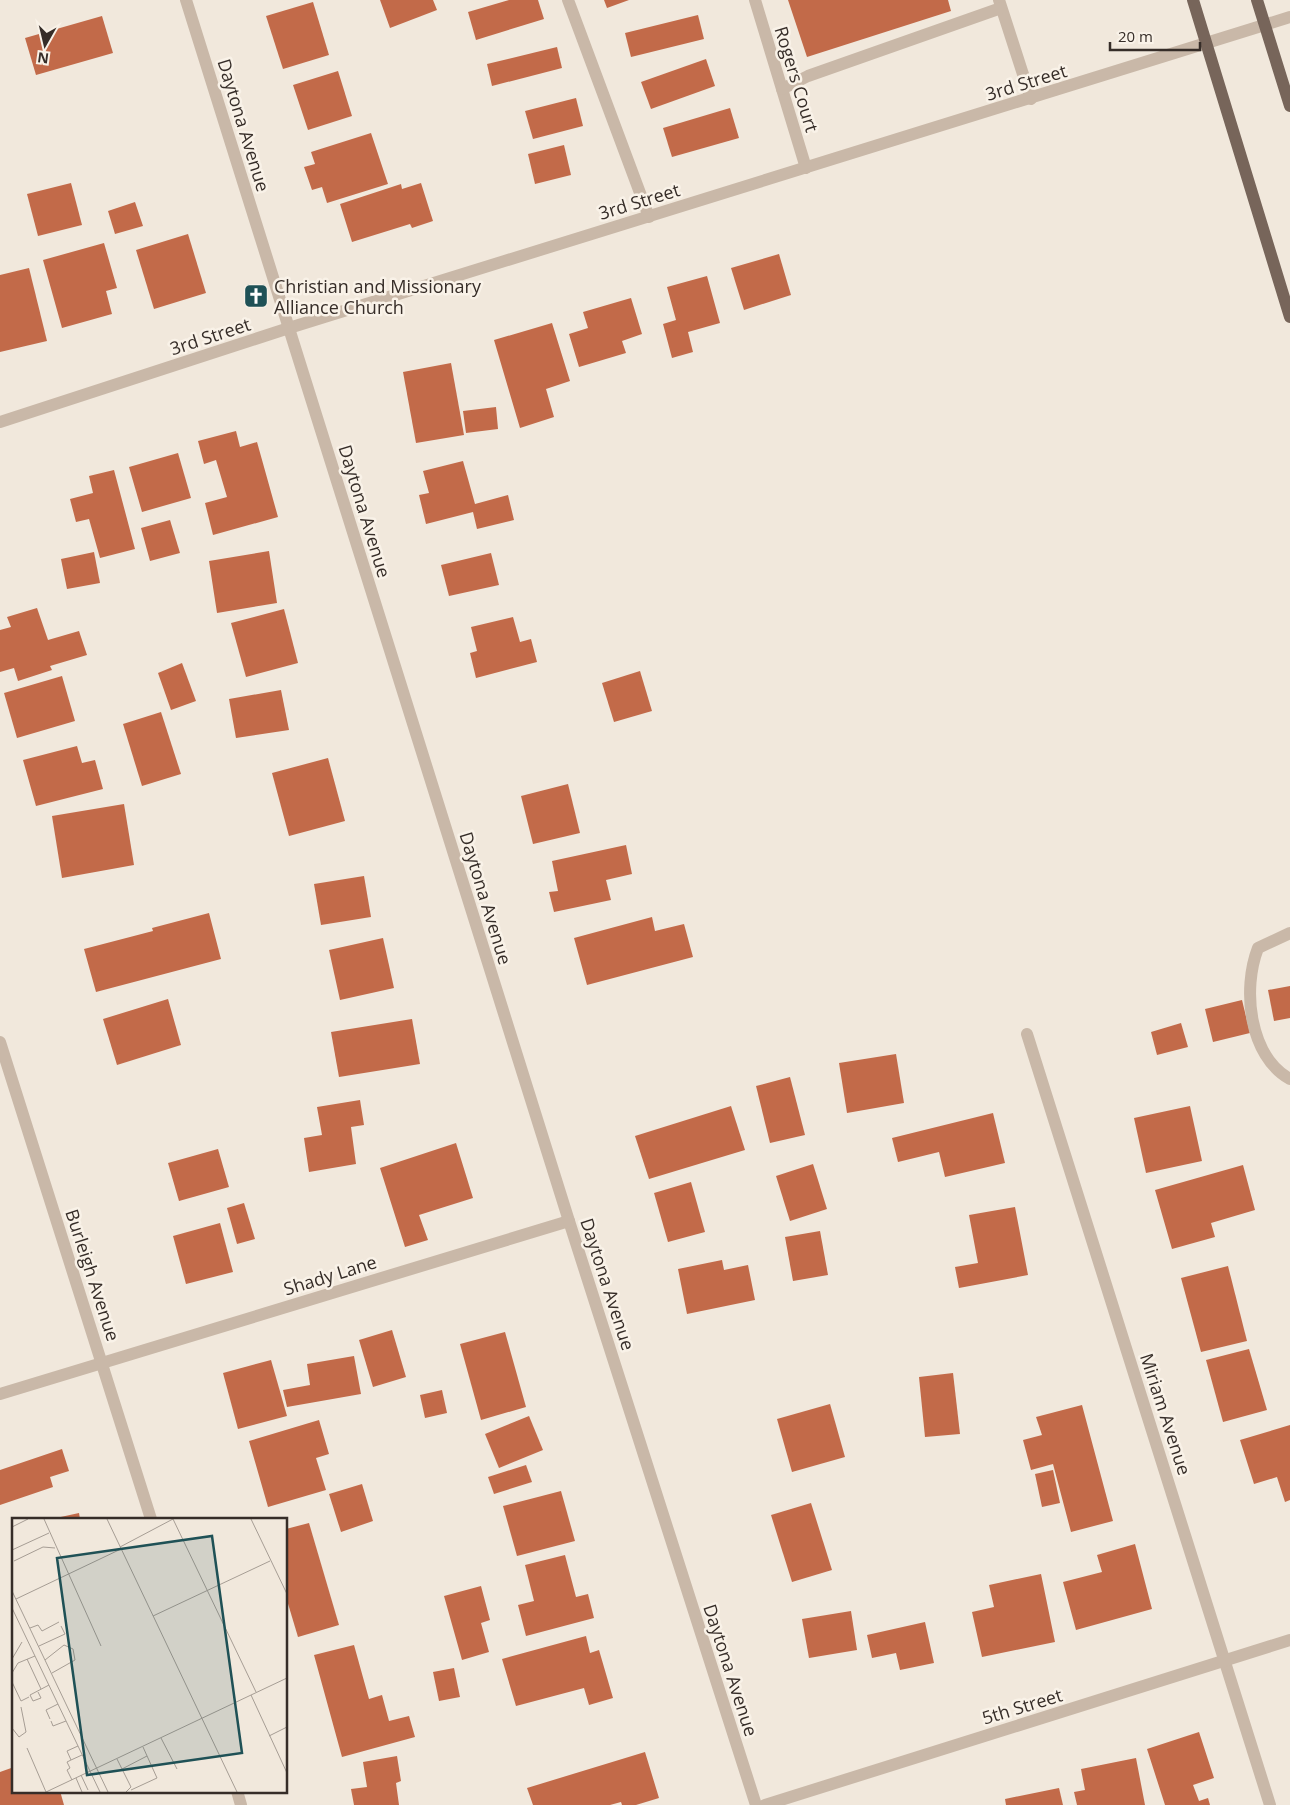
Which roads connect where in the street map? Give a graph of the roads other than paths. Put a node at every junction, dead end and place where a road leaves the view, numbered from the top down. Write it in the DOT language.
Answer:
graph roads {
  1 [pos="186,0"];
  2 [pos="568,0"];
  3 [pos="755,0"];
  4 [pos="1193,0"];
  5 [pos="1257,0"];
  6 [pos="1000,4"];
  7 [pos="1290,17"];
  8 [pos="1265,26"];
  9 [pos="1206,44"];
  10 [pos="782,89"];
  11 [pos="1031,98"];
  12 [pos="1290,106"];
  13 [pos="806,168"];
  14 [pos="649,217"];
  15 [pos="1290,317"];
  16 [pos="289,328"];
  17 [pos="0,422"];
  18 [pos="1290,933"];
  19 [pos="1027,1034"];
  20 [pos="0,1042"];
  21 [pos="1290,1079"];
  22 [pos="569,1220"];
  23 [pos="102,1362"];
  24 [pos="0,1394"];
  25 [pos="151,1518"];
  26 [pos="1290,1640"];
  27 [pos="1226,1661"];
  28 [pos="237,1792"];
  29 [pos="241,1805"];
  30 [pos="756,1805"];
  31 [pos="765,1805"];
  32 [pos="1270,1805"];
  1 -- 16 [label="street, Daytona Avenue"];
  2 -- 14 [label="street"];
  3 -- 10 [label="street, Rogers Court"];
  4 -- 9 [label="main road"];
  5 -- 8 [label="main road"];
  6 -- 10 [label="street"];
  6 -- 11 [label="street"];
  7 -- 8 [label="street, 3rd Street"];
  8 -- 9 [label="street, 3rd Street"];
  8 -- 12 [label="main road"];
  9 -- 11 [label="street, 3rd Street"];
  9 -- 15 [label="main road"];
  10 -- 13 [label="street, Rogers Court"];
  11 -- 13 [label="street, 3rd Street"];
  13 -- 14 [label="street, 3rd Street"];
  14 -- 16 [label="street, 3rd Street"];
  16 -- 17 [label="street, 3rd Street"];
  16 -- 22 [label="street, Daytona Avenue"];
  18 -- 21 [label="street"];
  19 -- 27 [label="street, Miriam Avenue"];
  20 -- 23 [label="street, Burleigh Avenue"];
  22 -- 23 [label="street, Shady Lane"];
  22 -- 30 [label="street, Daytona Avenue"];
  23 -- 24 [label="street, Shady Lane"];
  23 -- 25 [label="street, Burleigh Avenue"];
  26 -- 27 [label="street, 5th Street"];
  27 -- 31 [label="street, 5th Street"];
  27 -- 32 [label="street, Miriam Avenue"];
  28 -- 29 [label="street"];
}
